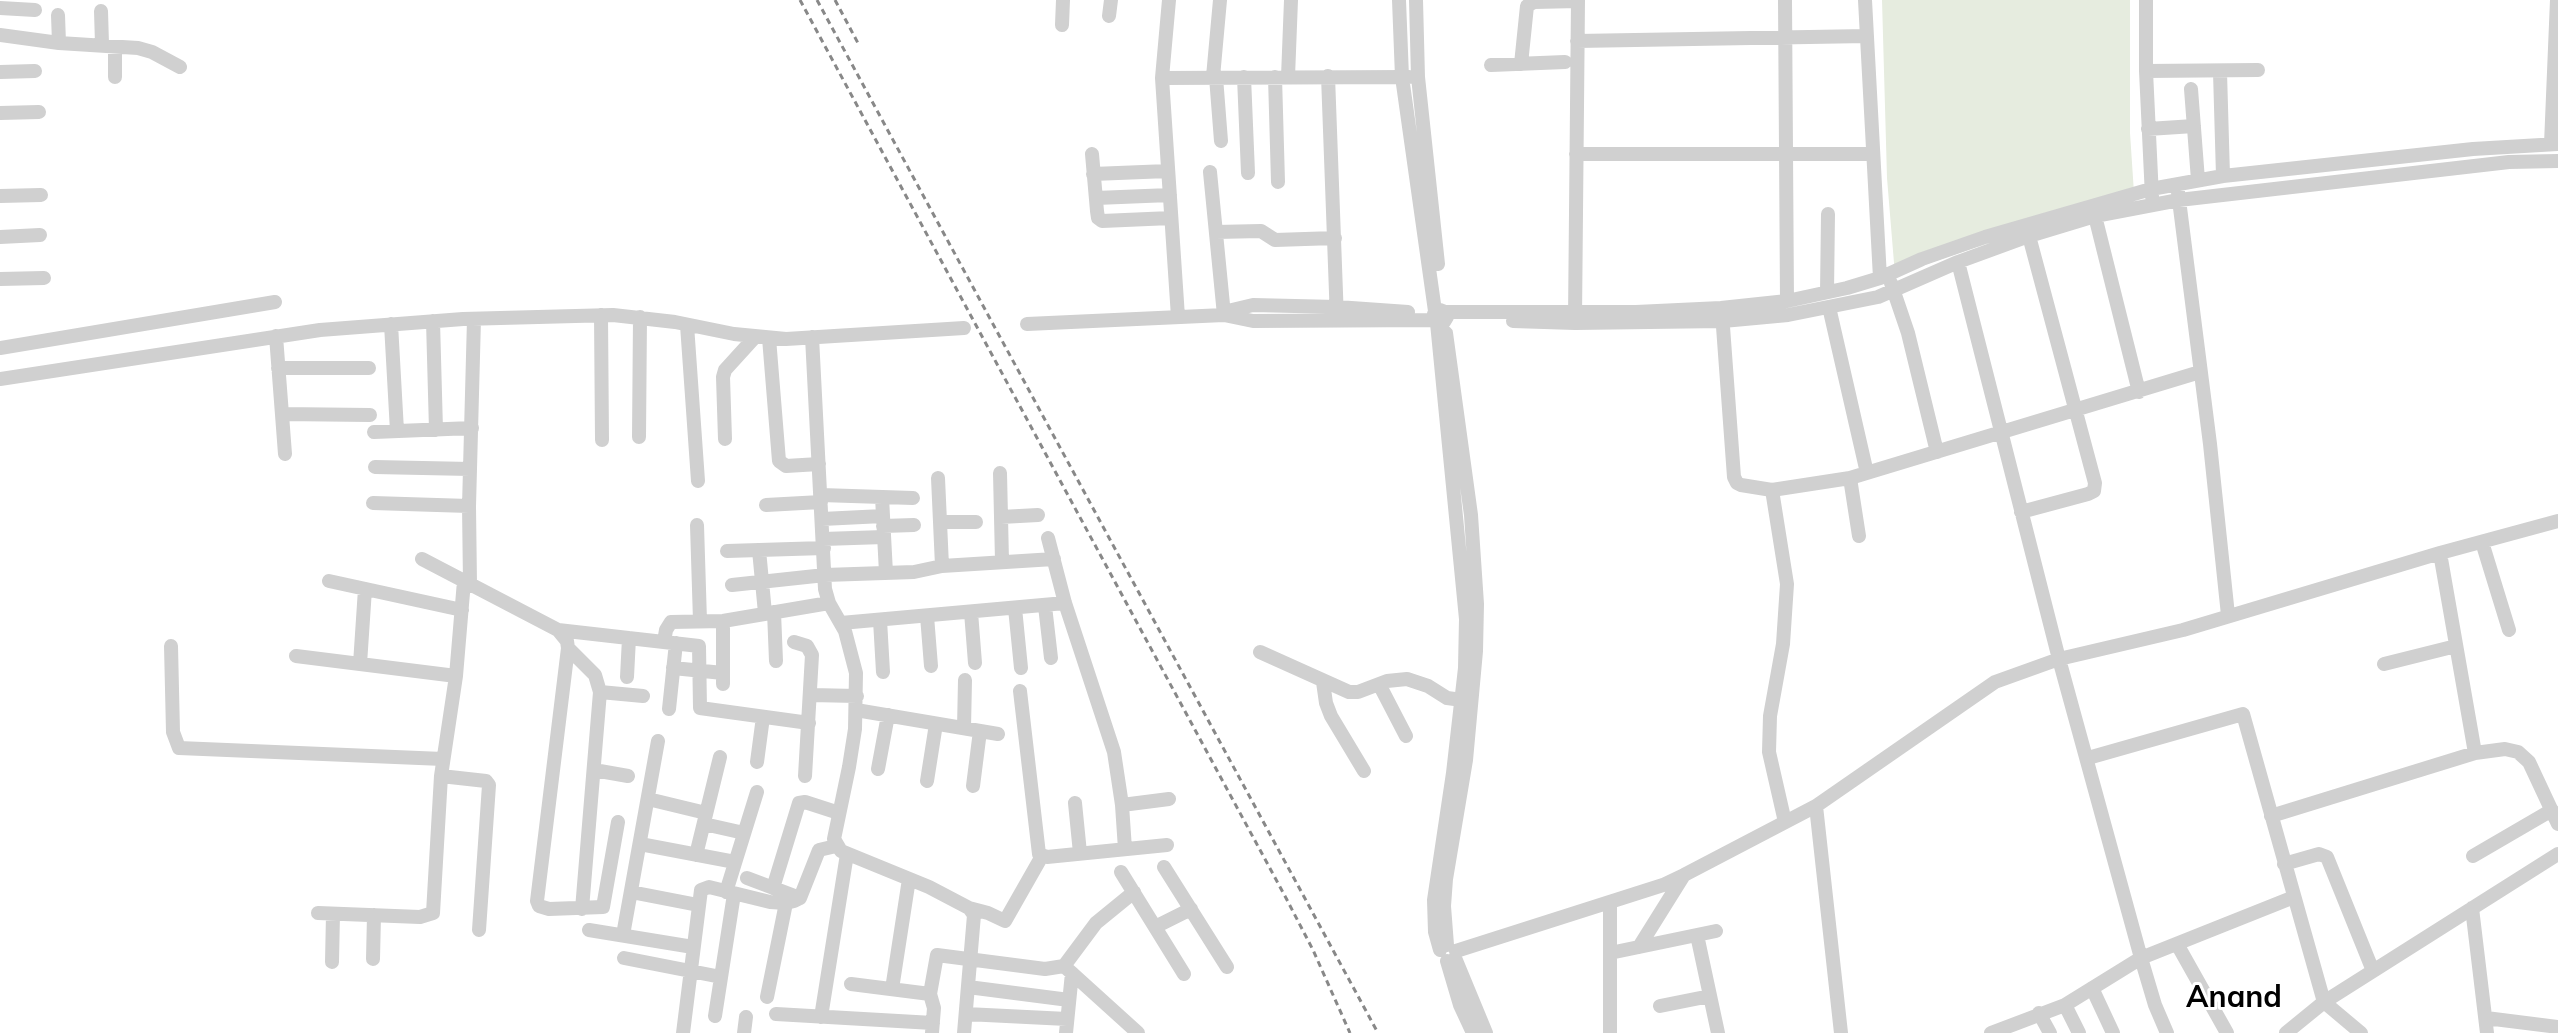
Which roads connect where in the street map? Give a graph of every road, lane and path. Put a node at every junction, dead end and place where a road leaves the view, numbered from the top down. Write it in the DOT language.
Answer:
graph roads {
  1 [pos="1063,0"];
  2 [pos="1111,0"];
  3 [pos="1169,0"];
  4 [pos="1220,0"];
  5 [pos="1292,0"];
  6 [pos="1399,0"];
  7 [pos="1416,0"];
  8 [pos="1578,0"];
  9 [pos="1785,0"];
  10 [pos="1865,0"];
  11 [pos="2146,0"];
  12 [pos="2557,0"];
  13 [pos="0,8"];
  14 [pos="35,10"];
  15 [pos="101,11"];
  16 [pos="58,15"];
  17 [pos="1108,16"];
  18 [pos="1062,25"];
  19 [pos="0,35"];
  20 [pos="1867,36"];
  21 [pos="1785,38"];
  22 [pos="1577,41"];
  23 [pos="59,43"];
  24 [pos="108,45"];
  25 [pos="1565,62"];
  26 [pos="1521,64"];
  27 [pos="1491,65"];
  28 [pos="180,68"];
  29 [pos="2258,70"];
  30 [pos="35,71"];
  31 [pos="2146,71"];
  32 [pos="0,72"];
  33 [pos="2220,72"];
  34 [pos="1328,76"];
  35 [pos="115,77"];
  36 [pos="1214,77"];
  37 [pos="1244,77"];
  38 [pos="1281,77"];
  39 [pos="1402,77"];
  40 [pos="1418,77"];
  41 [pos="1162,78"];
  42 [pos="2191,89"];
  43 [pos="39,112"];
  44 [pos="0,113"];
  45 [pos="2194,126"];
  46 [pos="2148,129"];
  47 [pos="1221,141"];
  48 [pos="2554,144"];
  49 [pos="1092,154"];
  50 [pos="1576,154"];
  51 [pos="1786,154"];
  52 [pos="1873,154"];
  53 [pos="2558,160"];
  54 [pos="1168,171"];
  55 [pos="1210,172"];
  56 [pos="1248,173"];
  57 [pos="1094,174"];
  58 [pos="2223,176"];
  59 [pos="2198,180"];
  60 [pos="1278,182"];
  61 [pos="2176,184"];
  62 [pos="2151,189"];
  63 [pos="41,195"];
  64 [pos="1170,195"];
  65 [pos="0,196"];
  66 [pos="1096,198"];
  67 [pos="2179,200"];
  68 [pos="2152,205"];
  69 [pos="1828,214"];
  70 [pos="2095,216"];
  71 [pos="1171,218"];
  72 [pos="1216,232"];
  73 [pos="40,235"];
  74 [pos="2029,236"];
  75 [pos="0,237"];
  76 [pos="1335,238"];
  77 [pos="1958,262"];
  78 [pos="1884,276"];
  79 [pos="44,278"];
  80 [pos="0,279"];
  81 [pos="1893,291"];
  82 [pos="1827,292"];
  83 [pos="1787,301"];
  84 [pos="275,302"];
  85 [pos="1829,307"];
  86 [pos="1337,313"];
  87 [pos="1722,314"];
  88 [pos="601,315"];
  89 [pos="1224,315"];
  90 [pos="640,317"];
  91 [pos="1178,317"];
  92 [pos="1440,317"];
  93 [pos="1575,318"];
  94 [pos="474,319"];
  95 [pos="433,321"];
  96 [pos="391,324"];
  97 [pos="1027,324"];
  98 [pos="687,325"];
  99 [pos="964,328"];
  100 [pos="276,336"];
  101 [pos="762,337"];
  102 [pos="812,337"];
  103 [pos="0,348"];
  104 [pos="278,368"];
  105 [pos="369,368"];
  106 [pos="2200,372"];
  107 [pos="0,379"];
  108 [pos="2139,392"];
  109 [pos="2075,408"];
  110 [pos="282,414"];
  111 [pos="370,415"];
  112 [pos="471,428"];
  113 [pos="436,430"];
  114 [pos="2002,430"];
  115 [pos="397,431"];
  116 [pos="374,432"];
  117 [pos="639,437"];
  118 [pos="725,439"];
  119 [pos="602,440"];
  120 [pos="1937,452"];
  121 [pos="285,454"];
  122 [pos="819,464"];
  123 [pos="375,467"];
  124 [pos="470,470"];
  125 [pos="1000,473"];
  126 [pos="1867,473"];
  127 [pos="938,478"];
  128 [pos="1850,478"];
  129 [pos="698,481"];
  130 [pos="1772,490"];
  131 [pos="882,497"];
  132 [pos="913,498"];
  133 [pos="821,499"];
  134 [pos="373,503"];
  135 [pos="766,505"];
  136 [pos="469,506"];
  137 [pos="2021,512"];
  138 [pos="1038,515"];
  139 [pos="1001,517"];
  140 [pos="822,519"];
  141 [pos="2558,521"];
  142 [pos="940,522"];
  143 [pos="976,522"];
  144 [pos="697,525"];
  145 [pos="914,525"];
  146 [pos="884,526"];
  147 [pos="1859,536"];
  148 [pos="1048,538"];
  149 [pos="2482,542"];
  150 [pos="824,544"];
  151 [pos="759,550"];
  152 [pos="727,551"];
  153 [pos="2440,554"];
  154 [pos="422,559"];
  155 [pos="1054,559"];
  156 [pos="1002,561"];
  157 [pos="942,566"];
  158 [pos="886,573"];
  159 [pos="825,575"];
  160 [pos="329,581"];
  161 [pos="762,582"];
  162 [pos="467,583"];
  163 [pos="732,585"];
  164 [pos="365,589"];
  165 [pos="829,603"];
  166 [pos="1065,603"];
  167 [pos="1045,606"];
  168 [pos="1015,608"];
  169 [pos="462,610"];
  170 [pos="971,612"];
  171 [pos="770,613"];
  172 [pos="2228,615"];
  173 [pos="927,616"];
  174 [pos="880,620"];
  175 [pos="700,621"];
  176 [pos="723,621"];
  177 [pos="841,623"];
  178 [pos="558,630"];
  179 [pos="2509,630"];
  180 [pos="629,638"];
  181 [pos="670,642"];
  182 [pos="794,642"];
  183 [pos="171,646"];
  184 [pos="2456,646"];
  185 [pos="568,648"];
  186 [pos="1260,652"];
  187 [pos="296,656"];
  188 [pos="1051,658"];
  189 [pos="2060,659"];
  190 [pos="776,661"];
  191 [pos="975,663"];
  192 [pos="360,664"];
  193 [pos="2384,664"];
  194 [pos="931,666"];
  195 [pos="673,668"];
  196 [pos="1021,668"];
  197 [pos="700,670"];
  198 [pos="883,672"];
  199 [pos="456,676"];
  200 [pos="627,677"];
  201 [pos="965,680"];
  202 [pos="1323,682"];
  203 [pos="1379,684"];
  204 [pos="1020,691"];
  205 [pos="600,692"];
  206 [pos="811,695"];
  207 [pos="643,696"];
  208 [pos="1466,701"];
  209 [pos="856,703"];
  210 [pos="669,709"];
  211 [pos="888,716"];
  212 [pos="763,717"];
  213 [pos="809,723"];
  214 [pos="936,724"];
  215 [pos="964,728"];
  216 [pos="980,731"];
  217 [pos="998,734"];
  218 [pos="1406,736"];
  219 [pos="658,741"];
  220 [pos="2475,753"];
  221 [pos="720,757"];
  222 [pos="2088,758"];
  223 [pos="443,759"];
  224 [pos="757,762"];
  225 [pos="878,769"];
  226 [pos="594,770"];
  227 [pos="1364,771"];
  228 [pos="441,776"];
  229 [pos="628,776"];
  230 [pos="805,776"];
  231 [pos="927,781"];
  232 [pos="973,786"];
  233 [pos="757,792"];
  234 [pos="648,799"];
  235 [pos="1169,799"];
  236 [pos="1075,803"];
  237 [pos="1122,805"];
  238 [pos="1816,806"];
  239 [pos="2552,810"];
  240 [pos="839,813"];
  241 [pos="2271,816"];
  242 [pos="705,818"];
  243 [pos="618,822"];
  244 [pos="1785,822"];
  245 [pos="2558,824"];
  246 [pos="744,833"];
  247 [pos="640,844"];
  248 [pos="1167,845"];
  249 [pos="1125,849"];
  250 [pos="842,850"];
  251 [pos="1080,853"];
  252 [pos="2558,854"];
  253 [pos="696,855"];
  254 [pos="1042,856"];
  255 [pos="2474,856"];
  256 [pos="735,862"];
  257 [pos="2284,864"];
  258 [pos="1164,867"];
  259 [pos="1121,872"];
  260 [pos="1684,875"];
  261 [pos="747,878"];
  262 [pos="909,879"];
  263 [pos="773,888"];
  264 [pos="631,892"];
  265 [pos="1134,892"];
  266 [pos="730,893"];
  267 [pos="2294,897"];
  268 [pos="800,898"];
  269 [pos="1610,902"];
  270 [pos="786,903"];
  271 [pos="698,905"];
  272 [pos="969,908"];
  273 [pos="2472,908"];
  274 [pos="582,909"];
  275 [pos="1191,909"];
  276 [pos="318,914"];
  277 [pos="333,914"];
  278 [pos="374,915"];
  279 [pos="1155,927"];
  280 [pos="479,930"];
  281 [pos="589,930"];
  282 [pos="1716,931"];
  283 [pos="622,935"];
  284 [pos="1696,935"];
  285 [pos="2177,944"];
  286 [pos="693,947"];
  287 [pos="1639,947"];
  288 [pos="1449,953"];
  289 [pos="1610,953"];
  290 [pos="624,958"];
  291 [pos="2141,958"];
  292 [pos="373,959"];
  293 [pos="971,960"];
  294 [pos="332,962"];
  295 [pos="1227,967"];
  296 [pos="1068,969"];
  297 [pos="690,971"];
  298 [pos="2373,971"];
  299 [pos="1184,974"];
  300 [pos="722,977"];
  301 [pos="851,984"];
  302 [pos="968,987"];
  303 [pos="2092,988"];
  304 [pos="891,989"];
  305 [pos="930,994"];
  306 [pos="1710,996"];
  307 [pos="766,998"];
  308 [pos="1069,1000"];
  309 [pos="2324,1002"];
  310 [pos="2065,1005"];
  311 [pos="1660,1006"];
  312 [pos="2040,1013"];
  313 [pos="776,1014"];
  314 [pos="966,1014"];
  315 [pos="716,1016"];
  316 [pos="746,1017"];
  317 [pos="822,1017"];
  318 [pos="2486,1018"];
  319 [pos="1067,1026"];
  320 [pos="2558,1027"];
  321 [pos="933,1028"];
  322 [pos="2015,1030"];
  323 [pos="683,1033"];
  324 [pos="744,1033"];
  325 [pos="964,1033"];
  326 [pos="1138,1033"];
  327 [pos="1473,1033"];
  328 [pos="1486,1033"];
  329 [pos="1610,1033"];
  330 [pos="1718,1033"];
  331 [pos="1841,1033"];
  332 [pos="1991,1033"];
  333 [pos="2050,1033"];
  334 [pos="2079,1033"];
  335 [pos="2113,1033"];
  336 [pos="2167,1033"];
  337 [pos="2227,1033"];
  338 [pos="2286,1033"];
  339 [pos="2361,1033"];
  340 [pos="2487,1033"];
  1 -- 18 [label="street"];
  2 -- 17 [label="street"];
  3 -- 41 [label="street"];
  4 -- 36 [label="street"];
  5 -- 38 [label="street"];
  6 -- 39 [label="street"];
  7 -- 40 [label="street"];
  8 -- 22 [label="street"];
  8 -- 26 [label="street"];
  9 -- 21 [label="street"];
  10 -- 20 [label="street"];
  11 -- 31 [label="street"];
  12 -- 48 [label="street"];
  13 -- 14 [label="street"];
  15 -- 24 [label="street"];
  16 -- 23 [label="street"];
  19 -- 23 [label="street"];
  20 -- 21 [label="street"];
  20 -- 52 [label="street"];
  21 -- 22 [label="street"];
  21 -- 51 [label="street"];
  22 -- 50 [label="street"];
  23 -- 24 [label="street"];
  24 -- 28 [label="street"];
  24 -- 35 [label="street"];
  25 -- 26 [label="street"];
  26 -- 27 [label="street"];
  29 -- 33 [label="street"];
  30 -- 32 [label="street"];
  31 -- 33 [label="street"];
  31 -- 46 [label="street"];
  33 -- 58 [label="street"];
  34 -- 38 [label="street"];
  34 -- 39 [label="street"];
  34 -- 76 [label="street"];
  36 -- 37 [label="street"];
  36 -- 41 [label="street"];
  36 -- 47 [label="street"];
  37 -- 38 [label="street"];
  37 -- 56 [label="street"];
  38 -- 60 [label="street"];
  39 -- 40 [label="street"];
  39 -- 92 [label="street"];
  40 -- 92 [label="street"];
  41 -- 54 [label="street"];
  42 -- 45 [label="street"];
  43 -- 44 [label="street"];
  45 -- 46 [label="street"];
  45 -- 59 [label="street"];
  46 -- 62 [label="street"];
  48 -- 58 [label="street"];
  49 -- 57 [label="street"];
  50 -- 51 [label="street"];
  50 -- 93 [label="street"];
  51 -- 52 [label="street"];
  51 -- 83 [label="street"];
  52 -- 78 [label="street"];
  53 -- 67 [label="street"];
  54 -- 57 [label="street"];
  54 -- 64 [label="street"];
  55 -- 72 [label="street"];
  57 -- 66 [label="street"];
  58 -- 59 [label="street"];
  59 -- 61 [label="street"];
  61 -- 62 [label="street"];
  61 -- 67 [label="street"];
  62 -- 68 [label="street"];
  62 -- 78 [label="street"];
  63 -- 65 [label="street"];
  64 -- 66 [label="street"];
  64 -- 71 [label="street"];
  66 -- 71 [label="street"];
  67 -- 68 [label="street"];
  67 -- 106 [label="street"];
  68 -- 70 [label="street"];
  69 -- 82 [label="street"];
  70 -- 74 [label="street"];
  70 -- 108 [label="street"];
  71 -- 91 [label="street"];
  72 -- 76 [label="street"];
  72 -- 89 [label="street"];
  73 -- 75 [label="street"];
  74 -- 77 [label="street"];
  74 -- 109 [label="street"];
  76 -- 86 [label="street"];
  77 -- 81 [label="street"];
  77 -- 114 [label="street"];
  78 -- 81 [label="street"];
  78 -- 82 [label="street"];
  79 -- 80 [label="street"];
  81 -- 85 [label="street"];
  81 -- 120 [label="street"];
  82 -- 83 [label="street"];
  83 -- 87 [label="street"];
  84 -- 103 [label="street"];
  85 -- 87 [label="street"];
  85 -- 126 [label="street"];
  86 -- 89 [label="street"];
  86 -- 92 [label="street"];
  87 -- 93 [label="street"];
  87 -- 130 [label="street"];
  88 -- 90 [label="street"];
  88 -- 94 [label="street"];
  88 -- 119 [label="street"];
  89 -- 91 [label="street"];
  90 -- 98 [label="street"];
  90 -- 117 [label="street"];
  91 -- 97 [label="street"];
  92 -- 93 [label="street"];
  92 -- 208 [label="street"];
  94 -- 95 [label="street"];
  94 -- 112 [label="street"];
  95 -- 96 [label="street"];
  95 -- 113 [label="street"];
  96 -- 100 [label="street"];
  96 -- 115 [label="street"];
  98 -- 101 [label="street"];
  98 -- 129 [label="street"];
  99 -- 102 [label="street"];
  100 -- 104 [label="street"];
  100 -- 107 [label="street"];
  101 -- 102 [label="street"];
  101 -- 118 [label="street"];
  101 -- 122 [label="street"];
  102 -- 122 [label="street"];
  104 -- 105 [label="street"];
  104 -- 110 [label="street"];
  106 -- 108 [label="street"];
  106 -- 172 [label="street"];
  108 -- 109 [label="street"];
  109 -- 114 [label="street"];
  109 -- 137 [label="street"];
  110 -- 111 [label="street"];
  110 -- 121 [label="street"];
  112 -- 113 [label="street"];
  112 -- 124 [label="street"];
  113 -- 115 [label="street"];
  114 -- 120 [label="street"];
  114 -- 137 [label="street"];
  115 -- 116 [label="street"];
  120 -- 126 [label="street"];
  122 -- 133 [label="street"];
  123 -- 124 [label="street"];
  124 -- 136 [label="street"];
  125 -- 139 [label="street"];
  126 -- 128 [label="street"];
  127 -- 142 [label="street"];
  128 -- 130 [label="street"];
  128 -- 147 [label="street"];
  130 -- 244 [label="street"];
  131 -- 132 [label="street"];
  131 -- 133 [label="street"];
  131 -- 146 [label="street"];
  133 -- 135 [label="street"];
  133 -- 140 [label="street"];
  134 -- 136 [label="street"];
  136 -- 162 [label="street"];
  137 -- 189 [label="street"];
  138 -- 139 [label="street"];
  139 -- 156 [label="street"];
  140 -- 146 [label="street"];
  140 -- 150 [label="street"];
  141 -- 149 [label="street"];
  142 -- 143 [label="street"];
  142 -- 157 [label="street"];
  144 -- 175 [label="street"];
  145 -- 146 [label="street"];
  146 -- 150 [label="street"];
  146 -- 158 [label="street"];
  148 -- 155 [label="street"];
  149 -- 153 [label="street"];
  149 -- 179 [label="street"];
  150 -- 151 [label="street"];
  150 -- 159 [label="street"];
  151 -- 152 [label="street"];
  151 -- 161 [label="street"];
  153 -- 172 [label="street"];
  153 -- 184 [label="street"];
  154 -- 162 [label="street"];
  155 -- 156 [label="street"];
  155 -- 166 [label="street"];
  156 -- 157 [label="street"];
  157 -- 158 [label="street"];
  158 -- 159 [label="street"];
  159 -- 161 [label="street"];
  159 -- 165 [label="street"];
  160 -- 164 [label="street"];
  161 -- 163 [label="street"];
  161 -- 171 [label="street"];
  162 -- 169 [label="street"];
  162 -- 178 [label="street"];
  164 -- 169 [label="street"];
  164 -- 192 [label="street"];
  165 -- 171 [label="street"];
  165 -- 177 [label="street"];
  166 -- 167 [label="street"];
  166 -- 237 [label="street"];
  167 -- 168 [label="street"];
  167 -- 188 [label="street"];
  168 -- 170 [label="street"];
  168 -- 196 [label="street"];
  169 -- 199 [label="street"];
  170 -- 173 [label="street"];
  170 -- 191 [label="street"];
  171 -- 176 [label="street"];
  171 -- 190 [label="street"];
  172 -- 189 [label="street"];
  173 -- 174 [label="street"];
  173 -- 194 [label="street"];
  174 -- 177 [label="street"];
  174 -- 198 [label="street"];
  175 -- 176 [label="street"];
  175 -- 181 [label="street"];
  176 -- 197 [label="street"];
  177 -- 209 [label="street"];
  178 -- 180 [label="street"];
  178 -- 185 [label="street"];
  180 -- 181 [label="street"];
  180 -- 200 [label="street"];
  181 -- 195 [label="street"];
  181 -- 197 [label="street"];
  182 -- 206 [label="street"];
  183 -- 223 [label="street"];
  184 -- 193 [label="street"];
  184 -- 220 [label="street"];
  185 -- 205 [label="street"];
  185 -- 274 [label="street"];
  186 -- 202 [label="street"];
  187 -- 192 [label="street"];
  189 -- 222 [label="street"];
  189 -- 238 [label="street"];
  192 -- 199 [label="street"];
  195 -- 197 [label="street"];
  195 -- 210 [label="street"];
  197 -- 212 [label="street"];
  199 -- 223 [label="street"];
  201 -- 215 [label="street"];
  202 -- 203 [label="street"];
  202 -- 227 [label="street"];
  203 -- 208 [label="street"];
  203 -- 218 [label="street"];
  204 -- 254 [label="street"];
  205 -- 207 [label="street"];
  205 -- 226 [label="street"];
  206 -- 209 [label="street"];
  206 -- 213 [label="street"];
  208 -- 288 [label="street"];
  209 -- 211 [label="street"];
  209 -- 240 [label="street"];
  211 -- 214 [label="street"];
  211 -- 225 [label="street"];
  212 -- 213 [label="street"];
  212 -- 224 [label="street"];
  213 -- 230 [label="street"];
  214 -- 215 [label="street"];
  214 -- 231 [label="street"];
  215 -- 216 [label="street"];
  216 -- 217 [label="street"];
  216 -- 232 [label="street"];
  219 -- 234 [label="street"];
  220 -- 239 [label="street"];
  220 -- 241 [label="street"];
  221 -- 242 [label="street"];
  222 -- 241 [label="street"];
  222 -- 291 [label="street"];
  223 -- 228 [label="street"];
  226 -- 229 [label="street"];
  226 -- 274 [label="street"];
  228 -- 278 [label="street"];
  228 -- 280 [label="street"];
  233 -- 246 [label="street"];
  234 -- 242 [label="street"];
  234 -- 247 [label="street"];
  235 -- 237 [label="street"];
  236 -- 251 [label="street"];
  237 -- 249 [label="street"];
  238 -- 244 [label="street"];
  238 -- 331 [label="street"];
  239 -- 245 [label="street"];
  239 -- 255 [label="street"];
  240 -- 250 [label="street"];
  240 -- 263 [label="street"];
  241 -- 257 [label="street"];
  242 -- 246 [label="street"];
  242 -- 253 [label="street"];
  243 -- 274 [label="street"];
  244 -- 260 [label="street"];
  246 -- 256 [label="street"];
  247 -- 253 [label="street"];
  247 -- 264 [label="street"];
  248 -- 249 [label="street"];
  249 -- 251 [label="street"];
  250 -- 262 [label="street"];
  250 -- 268 [label="street"];
  250 -- 317 [label="street"];
  251 -- 254 [label="street"];
  252 -- 273 [label="street"];
  253 -- 256 [label="street"];
  254 -- 272 [label="street"];
  256 -- 266 [label="street"];
  257 -- 267 [label="street"];
  257 -- 298 [label="street"];
  258 -- 275 [label="street"];
  259 -- 265 [label="street"];
  260 -- 269 [label="street"];
  260 -- 287 [label="street"];
  261 -- 263 [label="street"];
  262 -- 272 [label="street"];
  262 -- 304 [label="street"];
  263 -- 268 [label="street"];
  264 -- 271 [label="street"];
  264 -- 283 [label="street"];
  265 -- 279 [label="street"];
  265 -- 296 [label="street"];
  266 -- 270 [label="street"];
  266 -- 271 [label="street"];
  266 -- 300 [label="street"];
  267 -- 285 [label="street"];
  267 -- 309 [label="street"];
  268 -- 270 [label="street"];
  269 -- 288 [label="street"];
  269 -- 289 [label="street"];
  270 -- 307 [label="street"];
  271 -- 286 [label="street"];
  272 -- 293 [label="street"];
  273 -- 298 [label="street"];
  273 -- 318 [label="street"];
  275 -- 279 [label="street"];
  275 -- 295 [label="street"];
  276 -- 277 [label="street"];
  277 -- 278 [label="street"];
  277 -- 294 [label="street"];
  278 -- 292 [label="street"];
  279 -- 299 [label="street"];
  281 -- 283 [label="street"];
  282 -- 284 [label="street"];
  283 -- 286 [label="street"];
  284 -- 287 [label="street"];
  284 -- 306 [label="street"];
  285 -- 291 [label="street"];
  285 -- 337 [label="street"];
  286 -- 297 [label="street"];
  287 -- 289 [label="street"];
  288 -- 327 [label="street"];
  288 -- 328 [label="street"];
  289 -- 329 [label="street"];
  290 -- 297 [label="street"];
  291 -- 303 [label="street"];
  291 -- 336 [label="street"];
  293 -- 296 [label="street"];
  293 -- 302 [label="street"];
  293 -- 305 [label="street"];
  296 -- 308 [label="street"];
  296 -- 326 [label="street"];
  297 -- 300 [label="street"];
  297 -- 323 [label="street"];
  298 -- 309 [label="street"];
  300 -- 315 [label="street"];
  301 -- 304 [label="street"];
  302 -- 308 [label="street"];
  302 -- 314 [label="street"];
  303 -- 310 [label="street"];
  303 -- 335 [label="street"];
  304 -- 305 [label="street"];
  305 -- 321 [label="street"];
  306 -- 311 [label="street"];
  306 -- 330 [label="street"];
  308 -- 319 [label="street"];
  309 -- 338 [label="street"];
  309 -- 339 [label="street"];
  310 -- 312 [label="street"];
  310 -- 334 [label="street"];
  312 -- 322 [label="street"];
  312 -- 333 [label="street"];
  313 -- 317 [label="street"];
  314 -- 319 [label="street"];
  314 -- 325 [label="street"];
  316 -- 324 [label="street"];
  317 -- 321 [label="street"];
  318 -- 320 [label="street"];
  318 -- 340 [label="street"];
  322 -- 332 [label="street"];
}
